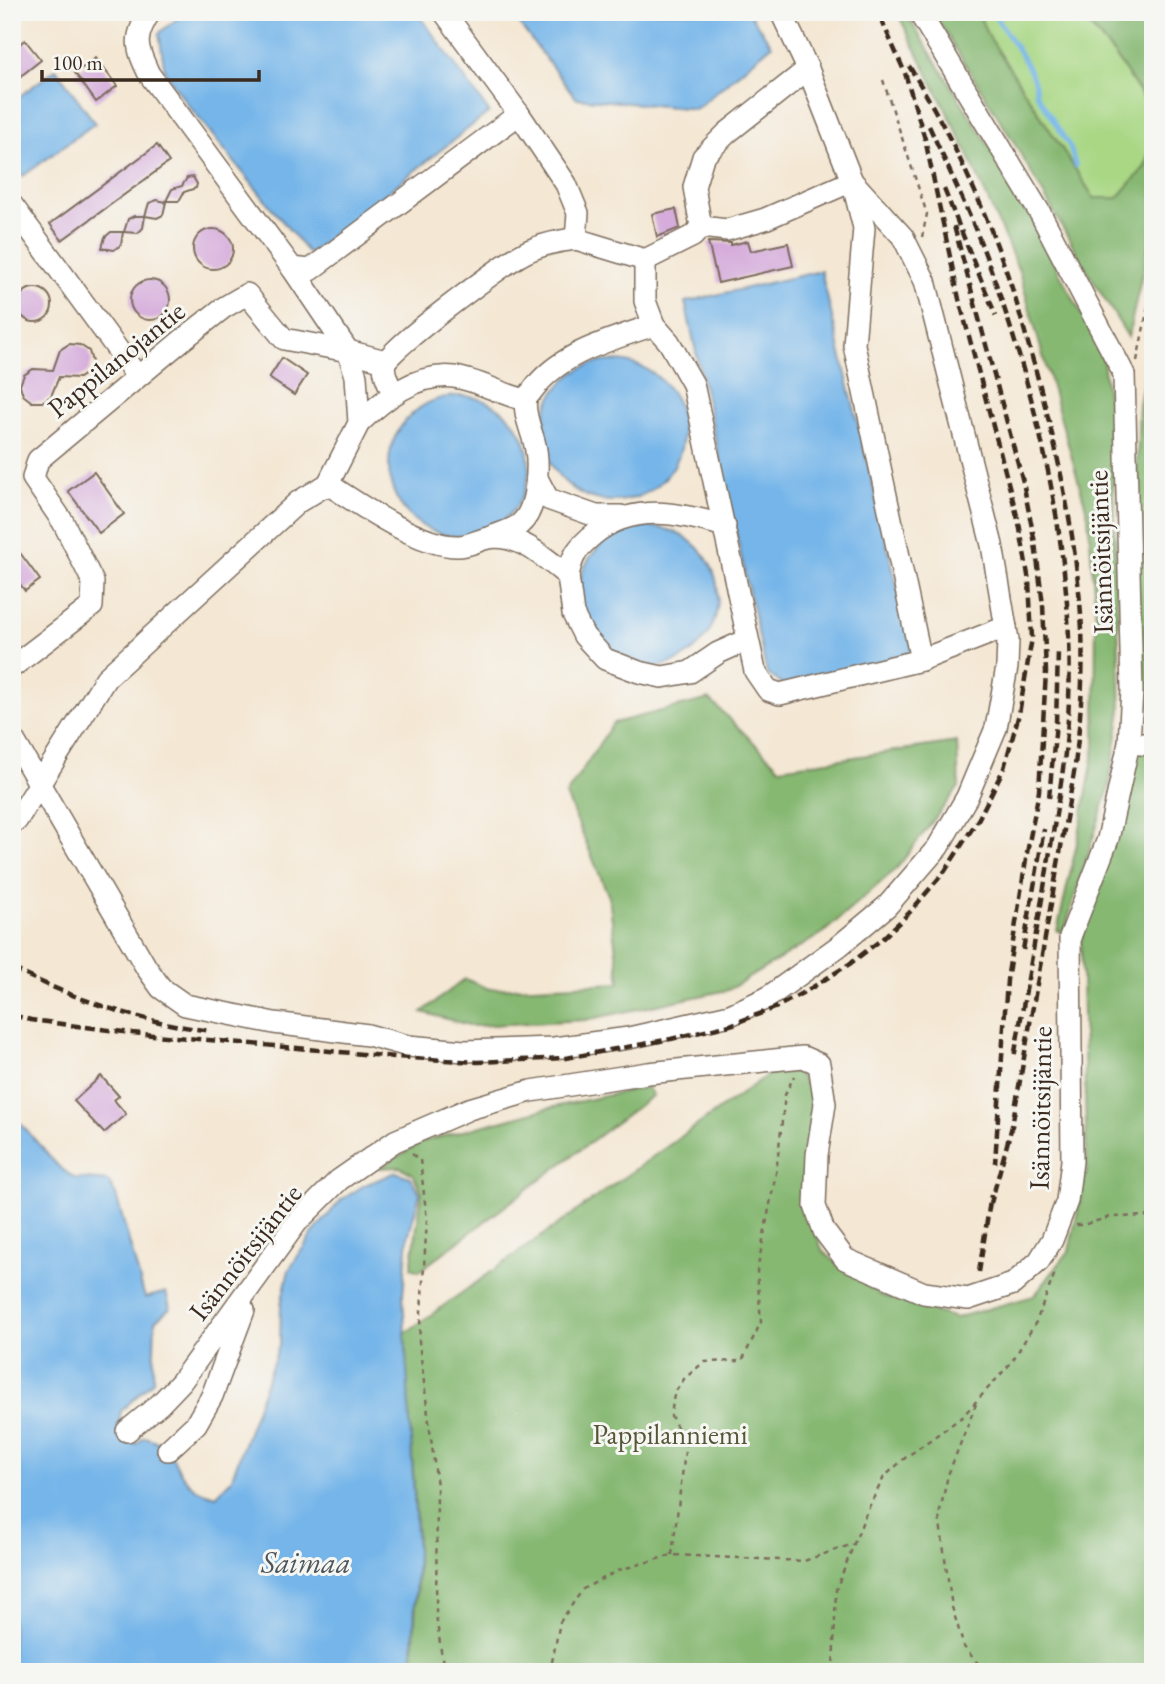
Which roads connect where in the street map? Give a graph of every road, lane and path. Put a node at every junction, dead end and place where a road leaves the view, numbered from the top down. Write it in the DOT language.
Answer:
graph roads {
  1 [pos="150,12"];
  2 [pos="444,12"];
  3 [pos="781,12"];
  4 [pos="919,12"];
  5 [pos="808,69"];
  6 [pos="883,80"];
  7 [pos="519,114"];
  8 [pos="852,181"];
  9 [pos="12,205"];
  10 [pos="701,227"];
  11 [pos="576,239"];
  12 [pos="645,260"];
  13 [pos="916,263"];
  14 [pos="292,268"];
  15 [pos="1153,282"];
  16 [pos="654,325"];
  17 [pos="348,351"];
  18 [pos="385,360"];
  19 [pos="1137,360"];
  20 [pos="137,376"];
  21 [pos="393,394"];
  22 [pos="526,400"];
  23 [pos="359,423"];
  24 [pos="537,478"];
  25 [pos="328,484"];
  26 [pos="626,516"];
  27 [pos="724,526"];
  28 [pos="490,537"];
  29 [pos="568,576"];
  30 [pos="1006,627"];
  31 [pos="747,640"];
  32 [pos="921,660"];
  33 [pos="12,667"];
  34 [pos="12,737"];
  35 [pos="1129,743"];
  36 [pos="1153,744"];
  37 [pos="40,783"];
  38 [pos="12,824"];
  39 [pos="1153,938"];
  40 [pos="1153,965"];
  41 [pos="803,1057"];
  42 [pos="396,1141"];
  43 [pos="1153,1216"];
  44 [pos="1060,1220"];
  45 [pos="1057,1264"];
  46 [pos="260,1271"];
  47 [pos="181,1382"];
  48 [pos="212,1396"];
  49 [pos="977,1401"];
  50 [pos="127,1432"];
  51 [pos="167,1450"];
  52 [pos="853,1544"];
  53 [pos="672,1555"];
  54 [pos="444,1672"];
  55 [pos="550,1672"];
  56 [pos="833,1672"];
  57 [pos="985,1672"];
  1 -- 14 [label="street"];
  2 -- 7 [label="street"];
  3 -- 5 [label="street"];
  4 -- 35 [label="street, Isännöitsijäntie"];
  5 -- 8 [label="street"];
  5 -- 10 [label="street"];
  6 -- 13 [label="path"];
  7 -- 11 [label="street"];
  7 -- 14 [label="street"];
  8 -- 10 [label="street"];
  8 -- 13 [label="street"];
  8 -- 32 [label="street"];
  9 -- 20 [label="street"];
  10 -- 12 [label="street"];
  11 -- 12 [label="street"];
  11 -- 18 [label="street"];
  12 -- 16 [label="street"];
  13 -- 30 [label="street"];
  14 -- 17 [label="street"];
  15 -- 19 [label="path"];
  16 -- 22 [label="street"];
  16 -- 27 [label="street"];
  17 -- 18 [label="street, Pappilanojantie"];
  17 -- 20 [label="street, Pappilanojantie"];
  17 -- 23 [label="street"];
  18 -- 21 [label="street"];
  20 -- 33 [label="street, Pappilanojantie"];
  21 -- 22 [label="street"];
  21 -- 23 [label="street"];
  22 -- 24 [label="street"];
  23 -- 25 [label="street"];
  24 -- 26 [label="street"];
  24 -- 28 [label="street"];
  25 -- 28 [label="street"];
  25 -- 37 [label="street"];
  26 -- 27 [label="street"];
  26 -- 29 [label="street"];
  27 -- 31 [label="street"];
  28 -- 29 [label="street"];
  29 -- 31 [label="street"];
  30 -- 32 [label="street"];
  30 -- 37 [label="street"];
  31 -- 32 [label="street"];
  34 -- 37 [label="street"];
  35 -- 36 [label="street"];
  35 -- 44 [label="street, Isännöitsijäntie"];
  37 -- 38 [label="street"];
  39 -- 40 [label="path"];
  41 -- 42 [label="street, Isännöitsijäntie"];
  41 -- 44 [label="street, Isännöitsijäntie"];
  41 -- 53 [label="path"];
  42 -- 46 [label="street, Isännöitsijäntie"];
  42 -- 54 [label="path"];
  43 -- 44 [label="path"];
  45 -- 49 [label="path"];
  46 -- 47 [label="street, Isännöitsijäntie"];
  46 -- 48 [label="street"];
  47 -- 48 [label="street"];
  47 -- 50 [label="street, Isännöitsijäntie"];
  48 -- 51 [label="street"];
  49 -- 52 [label="path"];
  49 -- 57 [label="path"];
  52 -- 53 [label="path"];
  52 -- 56 [label="path"];
  53 -- 55 [label="path"];
}
